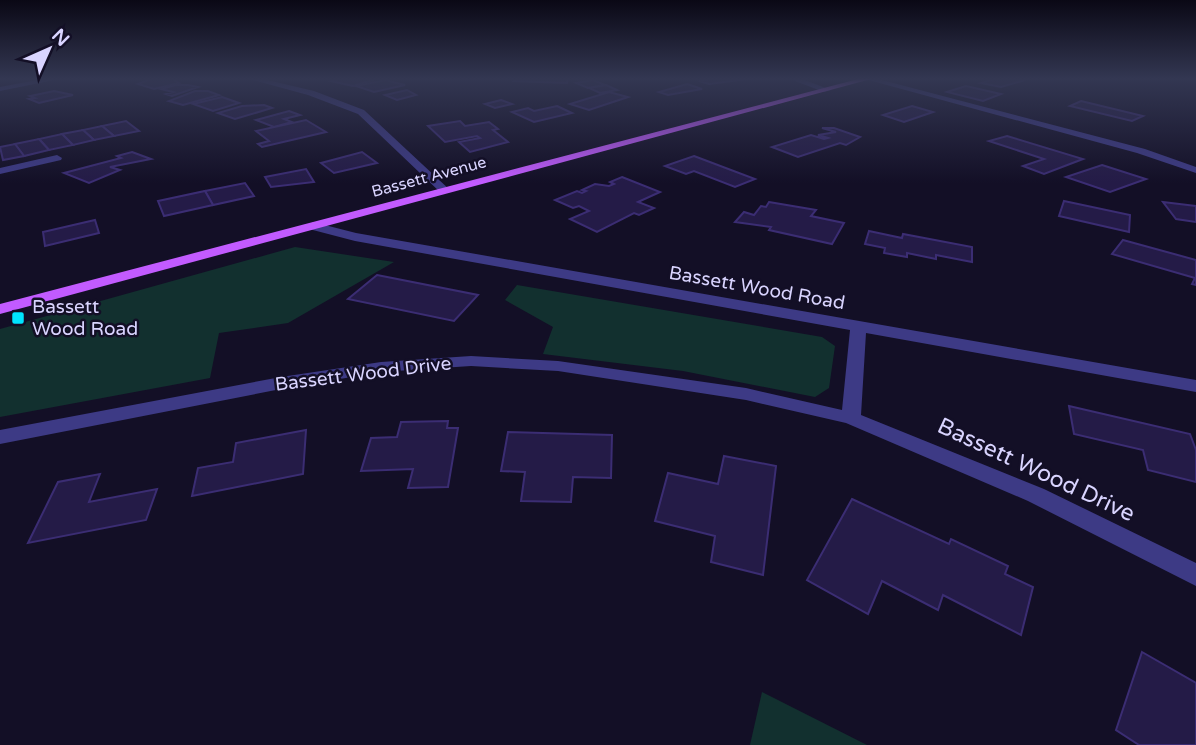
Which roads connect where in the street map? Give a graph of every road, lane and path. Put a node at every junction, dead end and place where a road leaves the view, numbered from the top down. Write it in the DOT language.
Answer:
graph roads {
  1 [pos="363,114"];
  2 [pos="737,114"];
  3 [pos="1000,114"];
  4 [pos="57,158"];
  5 [pos="1195,170"];
  6 [pos="0,171"];
  7 [pos="446,191"];
  8 [pos="313,226"];
  9 [pos="0,309"];
  10 [pos="858,327"];
  11 [pos="1196,386"];
  12 [pos="852,418"];
  13 [pos="0,437"];
  14 [pos="1196,575"];
  1 -- 7 [label="street"];
  2 -- 7 [label="main road, Bassett Avenue"];
  3 -- 5 [label="street"];
  4 -- 6 [label="street"];
  7 -- 8 [label="main road, Bassett Avenue"];
  8 -- 9 [label="main road, Bassett Avenue"];
  8 -- 10 [label="street, Bassett Wood Road"];
  10 -- 11 [label="street, Bassett Wood Road"];
  10 -- 12 [label="street"];
  12 -- 13 [label="street, Bassett Wood Drive"];
  12 -- 14 [label="street, Bassett Wood Drive"];
}
